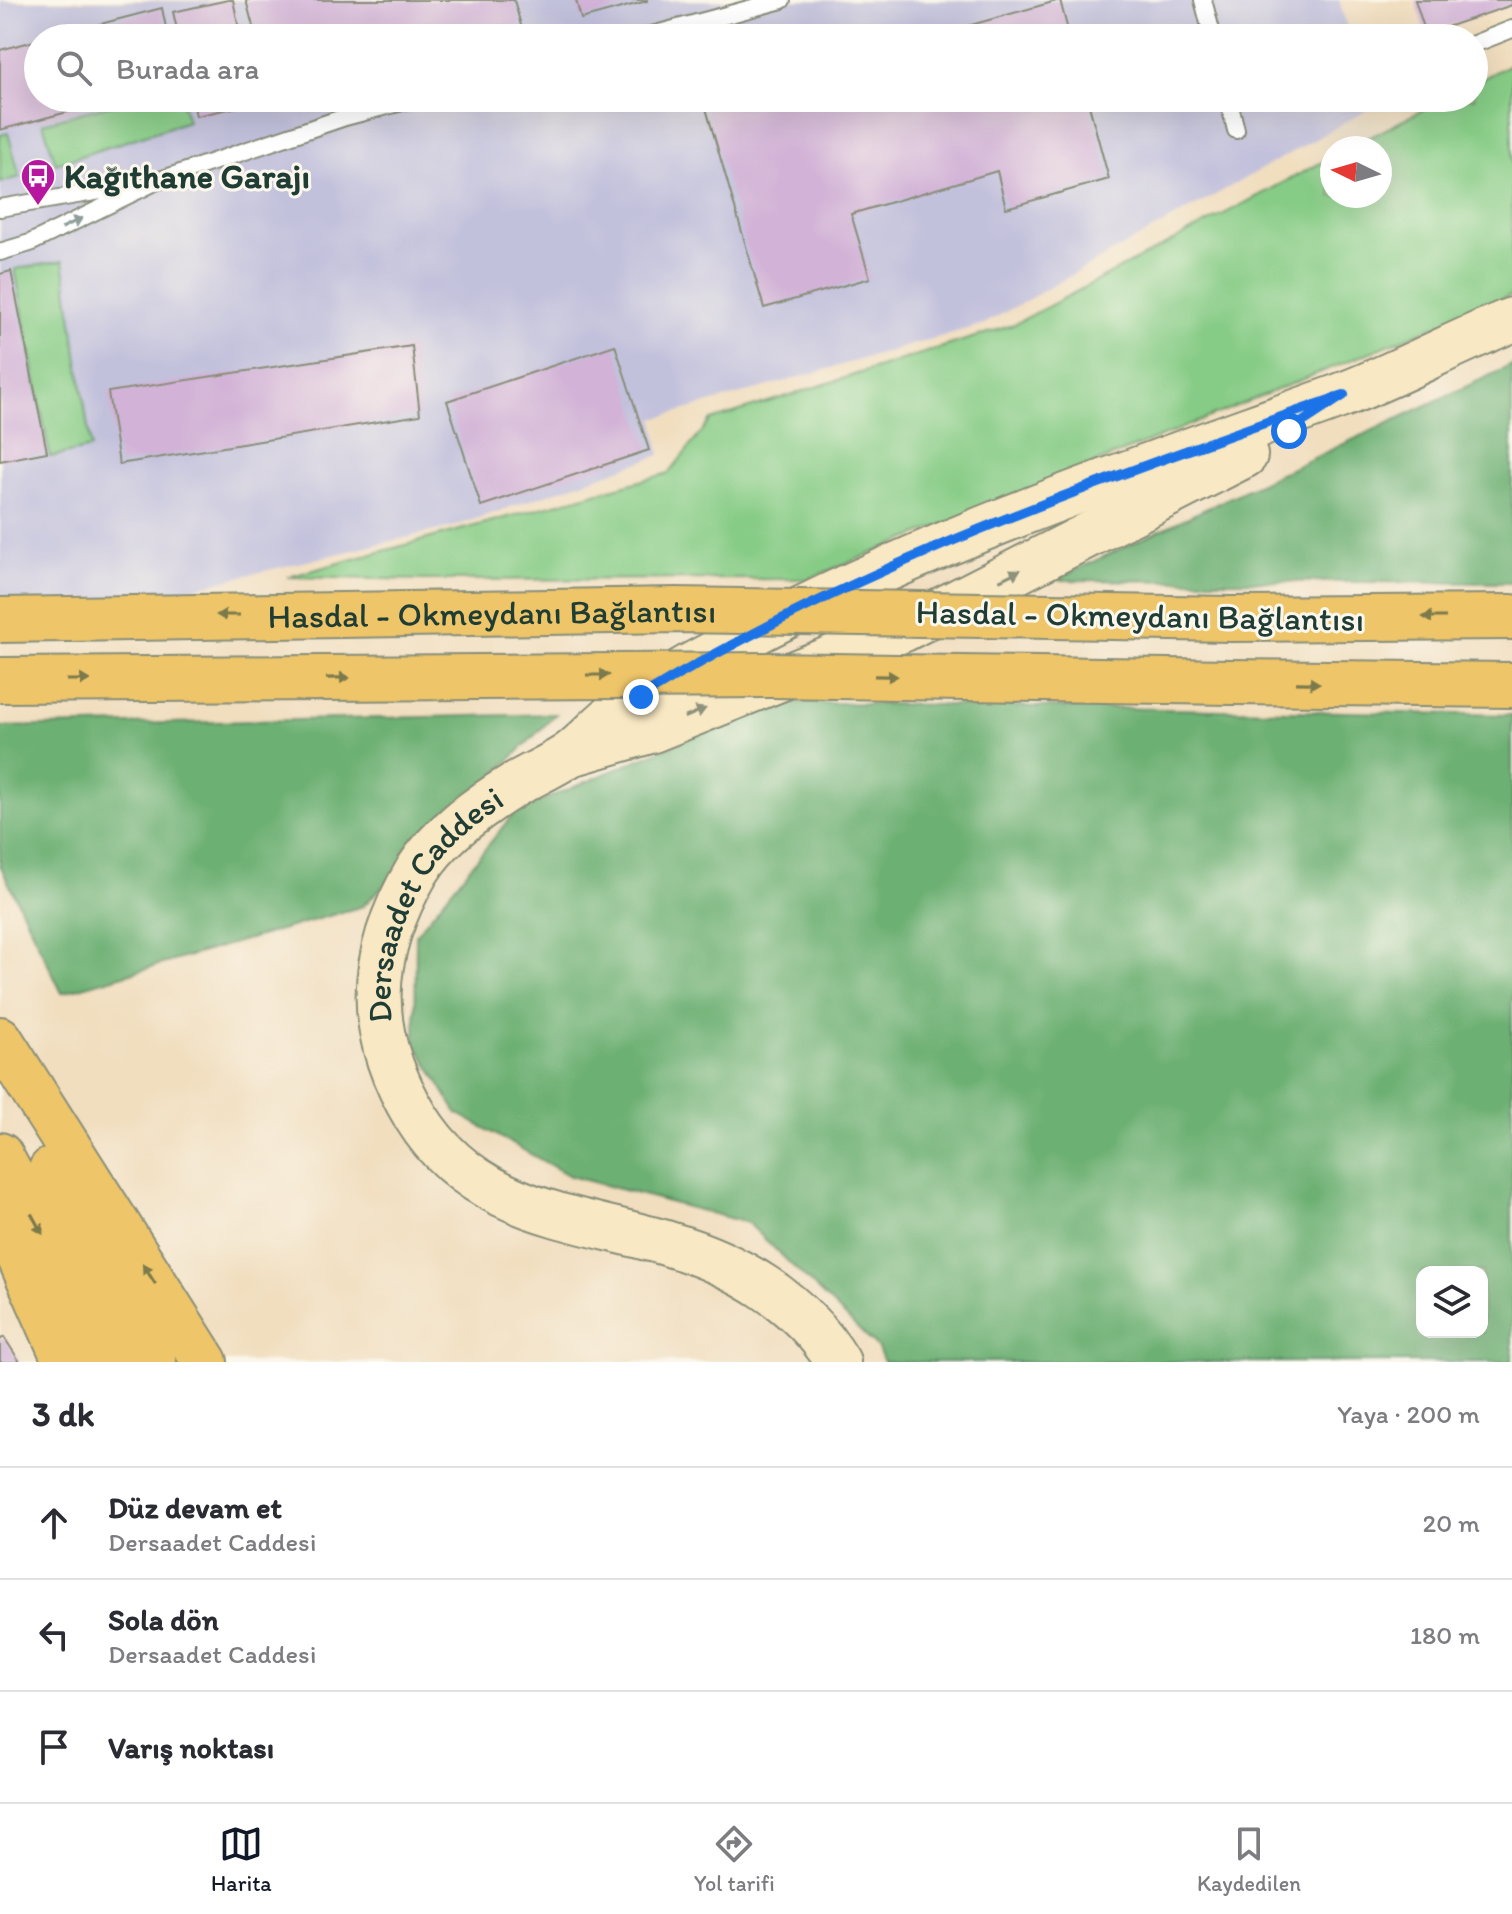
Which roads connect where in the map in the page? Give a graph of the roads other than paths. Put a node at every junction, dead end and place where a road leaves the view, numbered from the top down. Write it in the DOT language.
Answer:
graph roads {
  1 [pos="782,0"];
  2 [pos="1203,0"];
  3 [pos="693,24"];
  4 [pos="1209,24"];
  5 [pos="1512,29"];
  6 [pos="1488,38"];
  7 [pos="364,112"];
  8 [pos="1232,112"];
  9 [pos="1236,130"];
  10 [pos="157,181"];
  11 [pos="0,208"];
  12 [pos="0,252"];
  13 [pos="1512,320"];
  14 [pos="1344,395"];
  15 [pos="1512,617"];
  16 [pos="0,620"];
  17 [pos="0,680"];
  18 [pos="1512,685"];
  19 [pos="568,755"];
  20 [pos="0,1039"];
  21 [pos="0,1064"];
  22 [pos="0,1155"];
  23 [pos="0,1213"];
  24 [pos="66,1362"];
  25 [pos="112,1362"];
  26 [pos="154,1362"];
  27 [pos="205,1362"];
  28 [pos="838,1362"];
  1 -- 3 [label="lane"];
  2 -- 4 [label="lane"];
  5 -- 6 [label="lane"];
  7 -- 10 [label="lane"];
  8 -- 9 [label="lane"];
  10 -- 11 [label="lane"];
  12 -- 10 [label="lane, one-way"];
  13 -- 14 [label="main road, Dersaadet Caddesi"];
  19 -- 14 [label="main road, Dersaadet Caddesi, one-way"];
  14 -- 19 [label="main road, Dersaadet Caddesi"];
  15 -- 16 [label="main road, Hasdal - Okmeydanı Bağlantısı, one-way, bridge"];
  17 -- 18 [label="main road, Hasdal - Okmeydanı Bağlantısı, one-way, bridge"];
  19 -- 28 [label="main road, Dersaadet Caddesi"];
  27 -- 20 [label="main road, one-way"];
  21 -- 26 [label="main road"];
  22 -- 25 [label="main road, one-way"];
  23 -- 24 [label="main road"];
}
